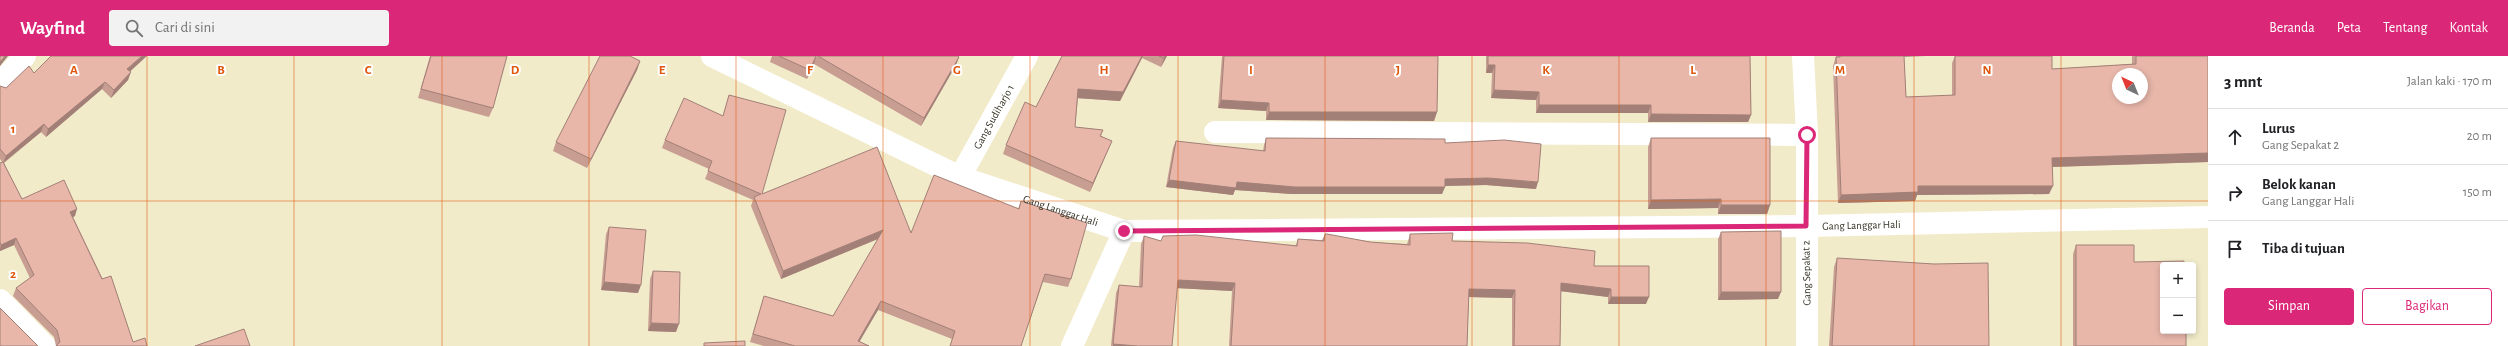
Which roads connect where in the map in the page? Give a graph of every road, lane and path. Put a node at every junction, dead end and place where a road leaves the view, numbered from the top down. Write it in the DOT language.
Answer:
graph roads {
  1 [pos="26,56"];
  2 [pos="712,56"];
  3 [pos="1027,56"];
  4 [pos="1803,56"];
  5 [pos="0,83"];
  6 [pos="1215,132"];
  7 [pos="1807,135"];
  8 [pos="960,177"];
  9 [pos="2208,217"];
  10 [pos="1806,226"];
  11 [pos="1124,231"];
  12 [pos="0,300"];
  13 [pos="45,346"];
  14 [pos="1072,346"];
  15 [pos="1807,346"];
  1 -- 5 [label="street"];
  2 -- 8 [label="street, Gang Langgar Hali"];
  3 -- 8 [label="street, Gang Sudiharjo 1"];
  4 -- 7 [label="street, Gang Sepakat 2"];
  6 -- 7 [label="street"];
  7 -- 10 [label="street, Gang Sepakat 2"];
  8 -- 11 [label="street, Gang Langgar Hali"];
  9 -- 10 [label="street, Gang Langgar Hali"];
  10 -- 11 [label="street, Gang Langgar Hali"];
  10 -- 15 [label="street, Gang Sepakat 2"];
  11 -- 14 [label="street"];
  12 -- 13 [label="street"];
}
